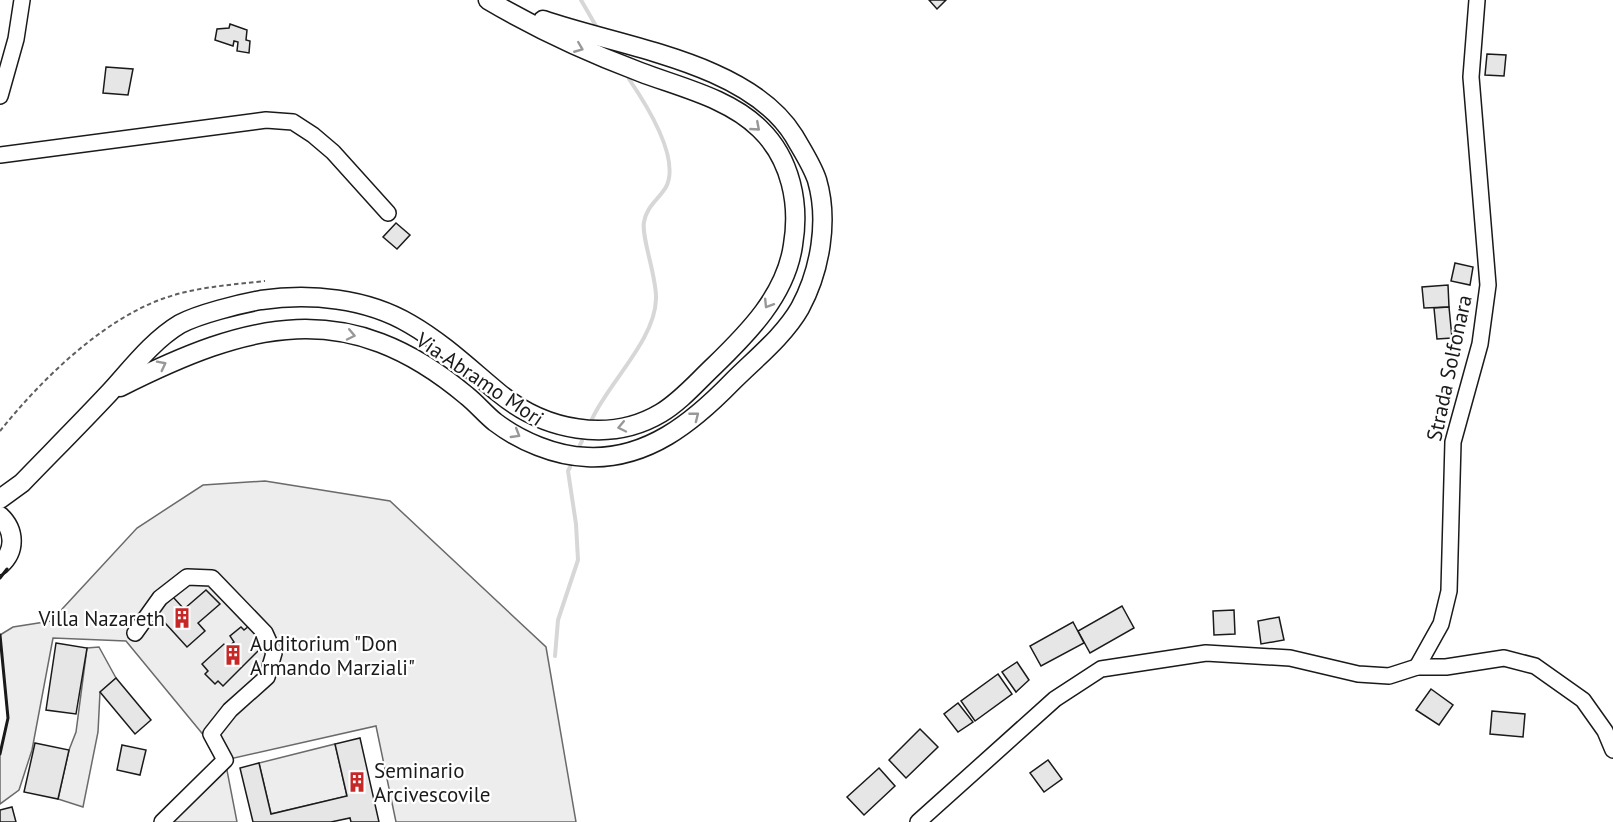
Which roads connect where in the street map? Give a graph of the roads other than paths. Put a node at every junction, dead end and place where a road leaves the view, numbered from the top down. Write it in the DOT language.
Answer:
graph roads {
  1 [pos="22,0"];
  2 [pos="1477,0"];
  3 [pos="489,1"];
  4 [pos="0,96"];
  5 [pos="0,155"];
  6 [pos="388,213"];
  7 [pos="110,392"];
  8 [pos="22,483"];
  9 [pos="0,499"];
  10 [pos="3,520"];
  11 [pos="0,565"];
  12 [pos="135,633"];
  13 [pos="1417,667"];
  14 [pos="1613,750"];
  15 [pos="162,822"];
  16 [pos="918,822"];
  1 -- 4 [label="street"];
  2 -- 13 [label="street, Strada Solfonara"];
  3 -- 7 [label="main road, Via Abramo Mori, one-way"];
  7 -- 3 [label="main road, Via Abramo Mori, one-way"];
  5 -- 6 [label="street"];
  7 -- 8 [label="main road, Via Abramo Mori"];
  8 -- 9 [label="main road, Via Abramo Mori"];
  8 -- 10 [label="main road, Via Abramo Mori"];
  10 -- 11 [label="main road"];
  12 -- 15 [label="street"];
  13 -- 14 [label="street"];
  13 -- 16 [label="street"];
}
